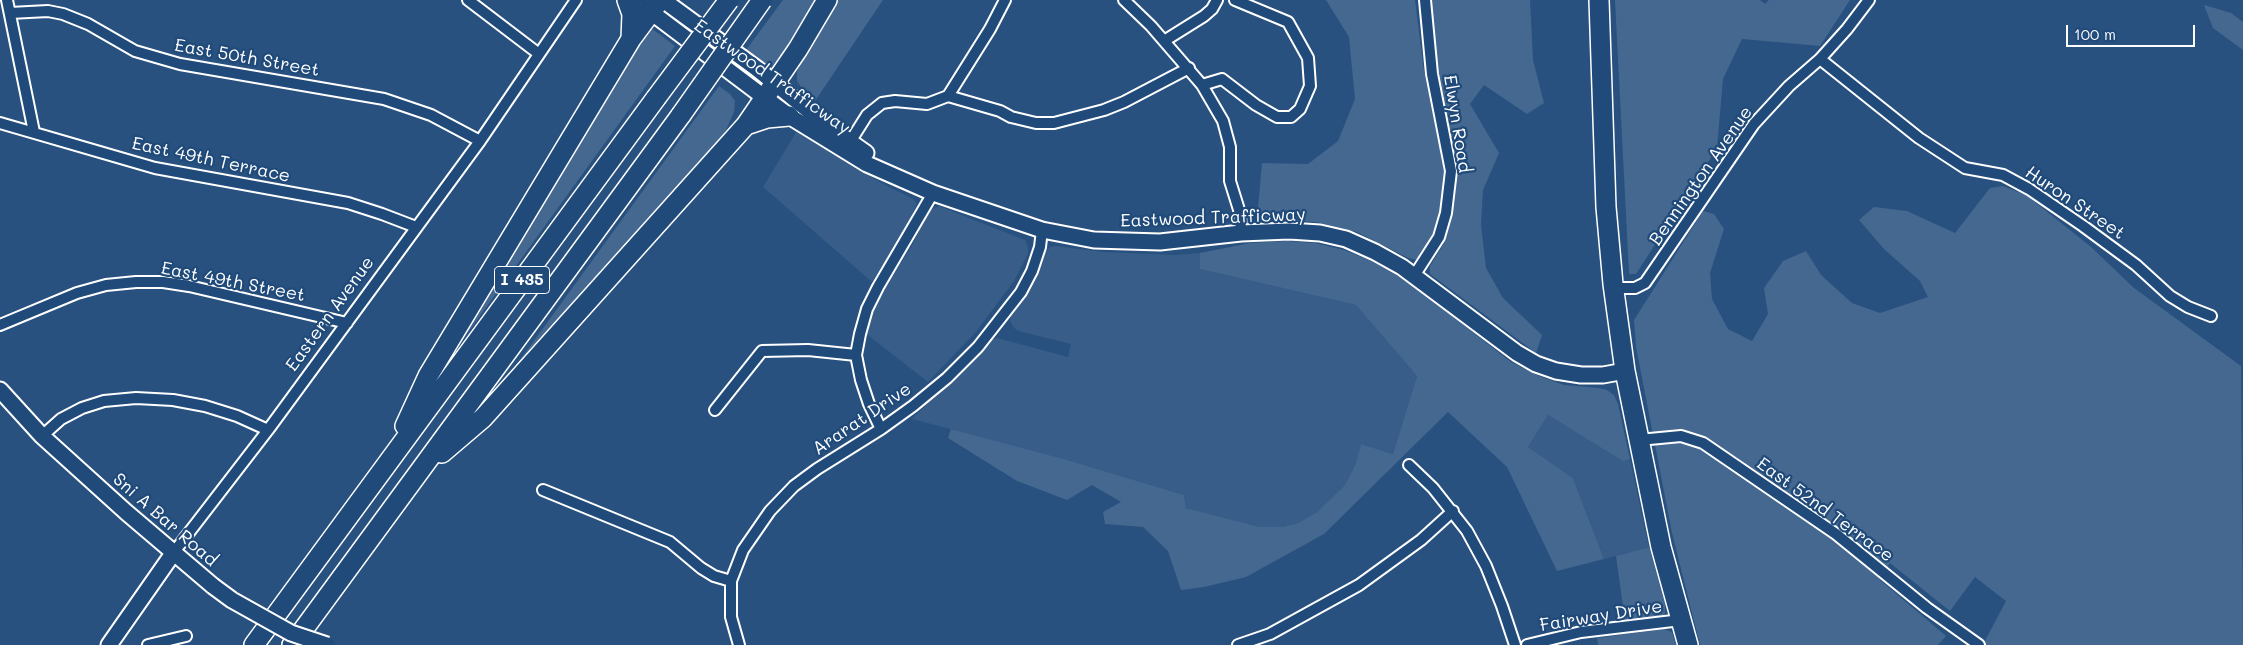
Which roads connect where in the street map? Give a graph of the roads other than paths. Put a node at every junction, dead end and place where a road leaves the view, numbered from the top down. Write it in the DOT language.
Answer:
graph roads {
  1 [pos="7,0"];
  2 [pos="468,0"];
  3 [pos="576,0"];
  4 [pos="627,0"];
  5 [pos="635,0"];
  6 [pos="729,0"];
  7 [pos="762,0"];
  8 [pos="827,0"];
  9 [pos="1005,0"];
  10 [pos="1124,0"];
  11 [pos="1217,0"];
  12 [pos="1235,0"];
  13 [pos="1424,0"];
  14 [pos="1599,0"];
  15 [pos="1869,0"];
  16 [pos="658,4"];
  17 [pos="10,13"];
  18 [pos="631,39"];
  19 [pos="1164,41"];
  20 [pos="539,54"];
  21 [pos="1820,59"];
  22 [pos="1189,68"];
  23 [pos="776,84"];
  24 [pos="1202,85"];
  25 [pos="948,96"];
  26 [pos="764,99"];
  27 [pos="789,116"];
  28 [pos="0,123"];
  29 [pos="746,125"];
  30 [pos="34,132"];
  31 [pos="480,141"];
  32 [pos="850,142"];
  33 [pos="893,174"];
  34 [pos="933,194"];
  35 [pos="416,227"];
  36 [pos="1042,230"];
  37 [pos="1241,233"];
  38 [pos="1414,276"];
  39 [pos="1614,288"];
  40 [pos="2211,316"];
  41 [pos="347,323"];
  42 [pos="0,325"];
  43 [pos="856,355"];
  44 [pos="1625,371"];
  45 [pos="0,390"];
  46 [pos="715,410"];
  47 [pos="881,429"];
  48 [pos="268,430"];
  49 [pos="42,436"];
  50 [pos="1639,440"];
  51 [pos="388,462"];
  52 [pos="1409,465"];
  53 [pos="418,473"];
  54 [pos="543,490"];
  55 [pos="1452,512"];
  56 [pos="174,552"];
  57 [pos="731,581"];
  58 [pos="1681,620"];
  59 [pos="186,636"];
  60 [pos="109,645"];
  61 [pos="148,645"];
  62 [pos="254,645"];
  63 [pos="292,645"];
  64 [pos="327,645"];
  65 [pos="739,645"];
  66 [pos="1238,645"];
  67 [pos="1515,645"];
  68 [pos="1527,645"];
  69 [pos="1688,645"];
  70 [pos="1979,645"];
  1 -- 17 [label="street"];
  2 -- 20 [label="street"];
  3 -- 20 [label="street, Eastern Avenue"];
  4 -- 18 [label="highway"];
  5 -- 16 [label="main road, Eastwood Trafficway"];
  6 -- 51 [label="highway, I 435, bridge"];
  7 -- 53 [label="highway, I 435, bridge"];
  8 -- 23 [label="highway"];
  9 -- 25 [label="street"];
  10 -- 19 [label="street"];
  11 -- 19 [label="street"];
  12 -- 24 [label="street"];
  13 -- 38 [label="street, Elwyn Road"];
  14 -- 39 [label="highway"];
  15 -- 21 [label="street, Bennington Avenue"];
  16 -- 18 [label="highway"];
  16 -- 23 [label="main road, Eastwood Trafficway"];
  16 -- 26 [label="main road, Eastwood Trafficway"];
  17 -- 30 [label="street"];
  17 -- 31 [label="street, East 50th Street"];
  18 -- 51 [label="highway"];
  19 -- 22 [label="street"];
  20 -- 31 [label="street, Eastern Avenue"];
  21 -- 39 [label="street, Bennington Avenue"];
  21 -- 40 [label="street, Huron Street"];
  22 -- 24 [label="street"];
  22 -- 25 [label="street"];
  23 -- 26 [label="highway"];
  23 -- 32 [label="main road, Eastwood Trafficway"];
  24 -- 37 [label="street"];
  25 -- 32 [label="street"];
  26 -- 27 [label="main road, Eastwood Trafficway"];
  26 -- 29 [label="highway"];
  27 -- 29 [label="highway"];
  27 -- 33 [label="main road, Eastwood Trafficway"];
  28 -- 30 [label="street, East 49th Terrace"];
  29 -- 53 [label="highway"];
  30 -- 35 [label="street, East 49th Terrace"];
  31 -- 35 [label="street, Eastern Avenue"];
  32 -- 33 [label="main road, Eastwood Trafficway"];
  33 -- 34 [label="main road, Eastwood Trafficway"];
  34 -- 36 [label="main road, Eastwood Trafficway"];
  34 -- 43 [label="street"];
  35 -- 41 [label="street, Eastern Avenue"];
  36 -- 37 [label="main road, Eastwood Trafficway"];
  36 -- 47 [label="street, Ararat Drive"];
  37 -- 38 [label="main road, Eastwood Trafficway"];
  38 -- 44 [label="main road, Eastwood Trafficway"];
  39 -- 44 [label="highway"];
  41 -- 42 [label="street, East 49th Street"];
  41 -- 48 [label="street, Eastern Avenue"];
  43 -- 46 [label="street"];
  43 -- 47 [label="street"];
  44 -- 50 [label="highway"];
  45 -- 49 [label="main road, Sni A Bar Road"];
  47 -- 57 [label="street, Ararat Drive"];
  48 -- 49 [label="street"];
  48 -- 56 [label="street, Eastern Avenue"];
  49 -- 56 [label="main road, Sni A Bar Road"];
  50 -- 58 [label="highway"];
  50 -- 70 [label="street, East 52nd Terrace"];
  51 -- 62 [label="highway, I 435"];
  52 -- 55 [label="street"];
  53 -- 63 [label="highway, I 435"];
  54 -- 57 [label="street"];
  55 -- 66 [label="street"];
  55 -- 67 [label="street"];
  56 -- 60 [label="main road, Eastern Avenue"];
  56 -- 64 [label="main road, Sni A Bar Road, bridge"];
  57 -- 65 [label="street, Ararat Drive"];
  58 -- 68 [label="street, Fairway Drive"];
  58 -- 69 [label="highway"];
  59 -- 61 [label="street"];
}
